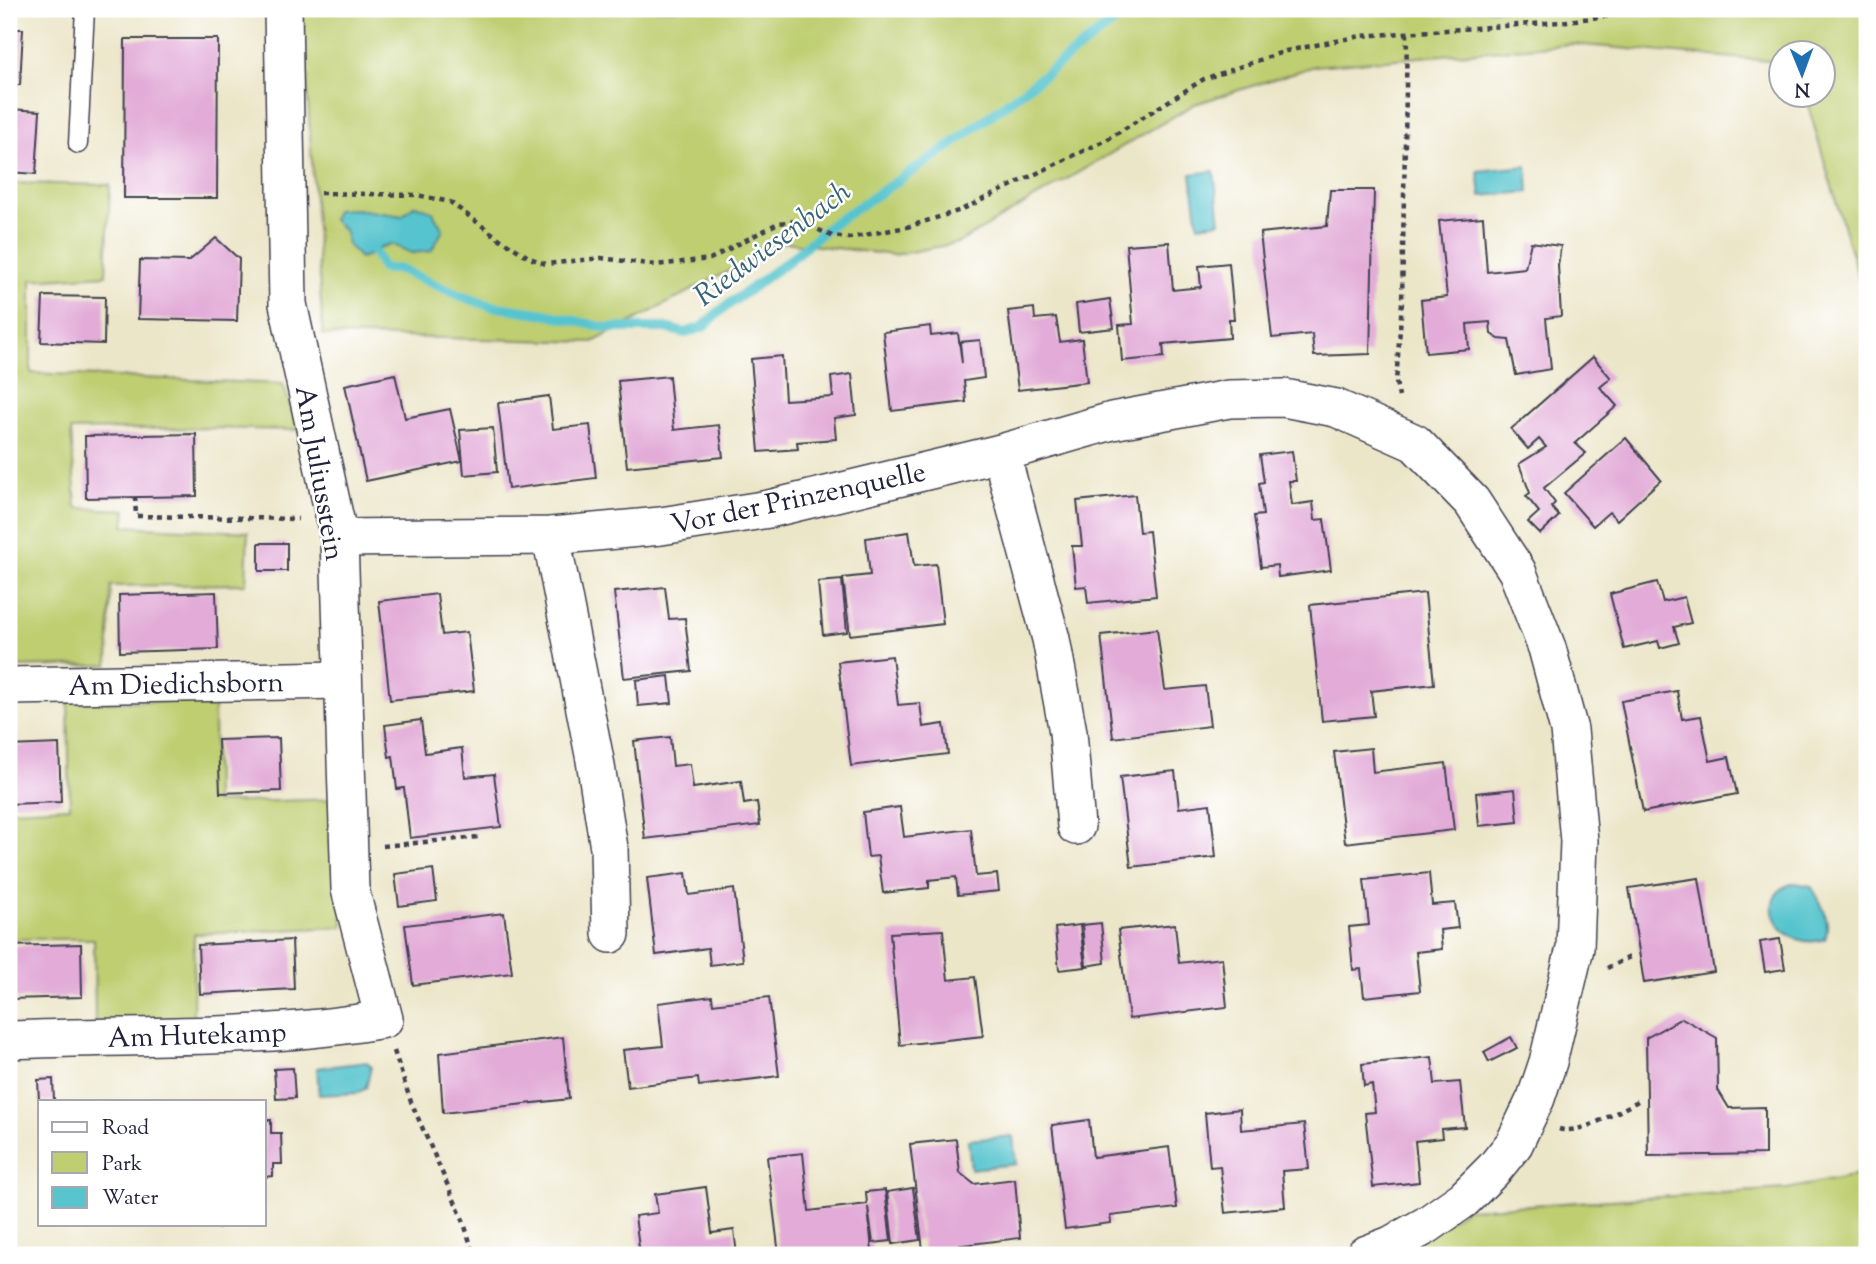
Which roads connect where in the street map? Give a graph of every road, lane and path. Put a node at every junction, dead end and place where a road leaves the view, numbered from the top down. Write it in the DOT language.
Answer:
graph roads {
  1 [pos="85,9"];
  2 [pos="283,9"];
  3 [pos="1662,9"];
  4 [pos="1407,34"];
  5 [pos="78,144"];
  6 [pos="287,192"];
  7 [pos="1407,439"];
  8 [pos="1001,453"];
  9 [pos="135,497"];
  10 [pos="337,529"];
  11 [pos="551,536"];
  12 [pos="342,680"];
  13 [pos="9,687"];
  14 [pos="1076,827"];
  15 [pos="479,837"];
  16 [pos="349,850"];
  17 [pos="611,934"];
  18 [pos="384,1019"];
  19 [pos="9,1040"];
  20 [pos="1642,1099"];
  21 [pos="1527,1116"];
  22 [pos="474,1255"];
  23 [pos="1365,1255"];
  1 -- 5 [label="lane"];
  2 -- 6 [label="street, Am Juliusstein"];
  3 -- 4 [label="path"];
  4 -- 6 [label="path"];
  4 -- 7 [label="path"];
  6 -- 10 [label="street, Am Juliusstein"];
  7 -- 8 [label="street, Vor der Prinzenquelle"];
  7 -- 21 [label="street, Vor der Prinzenquelle"];
  8 -- 11 [label="street, Vor der Prinzenquelle"];
  8 -- 14 [label="street"];
  9 -- 10 [label="path"];
  10 -- 11 [label="street, Vor der Prinzenquelle"];
  10 -- 12 [label="street, Am Juliusstein"];
  11 -- 17 [label="street"];
  12 -- 13 [label="street, Am Diedichsborn"];
  12 -- 16 [label="street, Am Juliusstein"];
  15 -- 16 [label="path"];
  16 -- 18 [label="street, Am Juliusstein"];
  18 -- 19 [label="street, Am Hutekamp"];
  18 -- 22 [label="path"];
  20 -- 21 [label="path"];
  21 -- 23 [label="street, Vor der Prinzenquelle"];
}
